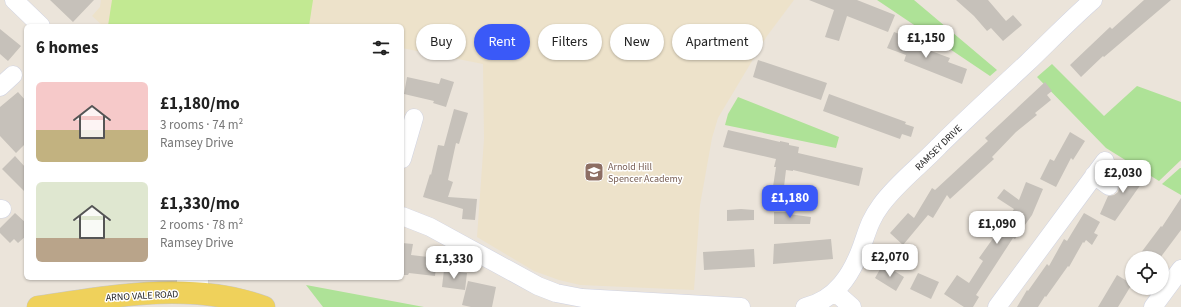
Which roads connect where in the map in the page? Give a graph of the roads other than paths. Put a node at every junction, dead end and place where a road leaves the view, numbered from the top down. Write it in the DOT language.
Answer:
graph roads {
  1 [pos="14,0"];
  2 [pos="1093,0"];
  3 [pos="39,24"];
  4 [pos="13,75"];
  5 [pos="0,87"];
  6 [pos="414,118"];
  7 [pos="404,157"];
  8 [pos="1105,161"];
  9 [pos="1094,175"];
  10 [pos="1109,186"];
  11 [pos="404,217"];
  12 [pos="1181,269"];
  13 [pos="193,286"];
  14 [pos="835,292"];
  15 [pos="38,307"];
  16 [pos="264,307"];
  17 [pos="741,307"];
  18 [pos="805,307"];
  19 [pos="852,307"];
  20 [pos="997,307"];
  21 [pos="1153,307"];
  1 -- 3 [label="street"];
  2 -- 14 [label="street, RAMSEY DRIVE"];
  4 -- 5 [label="street"];
  6 -- 7 [label="street"];
  8 -- 9 [label="street"];
  9 -- 10 [label="street"];
  9 -- 20 [label="street"];
  11 -- 17 [label="street"];
  12 -- 21 [label="street"];
  13 -- 15 [label="main road, ARNO VALE ROAD"];
  13 -- 16 [label="main road, ARNO VALE ROAD"];
  14 -- 18 [label="street, RAMSEY DRIVE"];
  14 -- 19 [label="street"];
}
